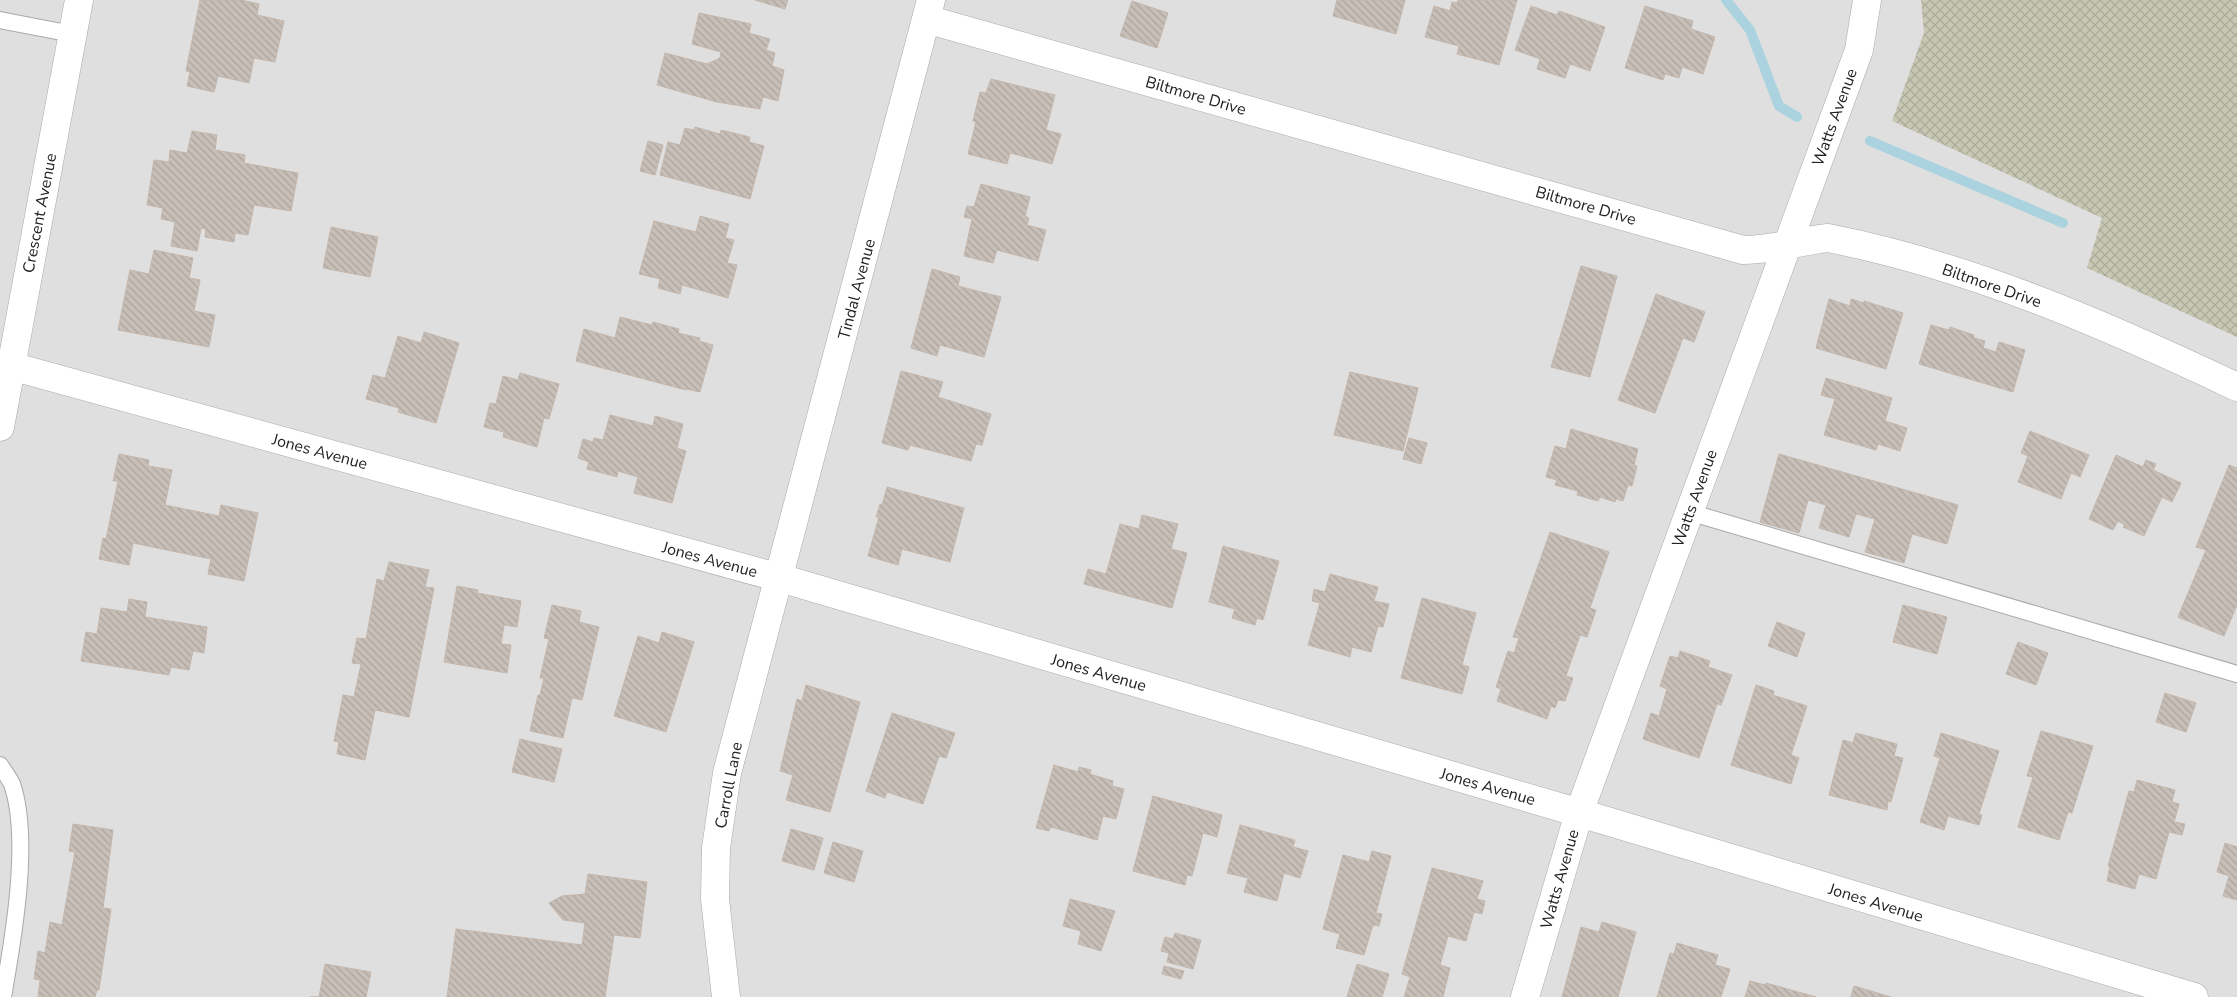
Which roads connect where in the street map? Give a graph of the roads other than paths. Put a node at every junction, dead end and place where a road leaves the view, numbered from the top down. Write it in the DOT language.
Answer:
graph roads {
  1 [pos="79,0"];
  2 [pos="1867,0"];
  3 [pos="929,9"];
  4 [pos="0,20"];
  5 [pos="72,34"];
  6 [pos="1786,244"];
  7 [pos="5,364"];
  8 [pos="2237,387"];
  9 [pos="0,427"];
  10 [pos="1689,512"];
  11 [pos="780,578"];
  12 [pos="2237,674"];
  13 [pos="0,765"];
  14 [pos="1579,813"];
  15 [pos="3,997"];
  16 [pos="726,997"];
  17 [pos="1525,997"];
  18 [pos="2194,997"];
  1 -- 5 [label="street, Crescent Avenue"];
  2 -- 6 [label="street, Watts Avenue"];
  3 -- 6 [label="street, Biltmore Drive"];
  3 -- 11 [label="street, Tindal Avenue"];
  4 -- 5 [label="lane"];
  5 -- 7 [label="street, Crescent Avenue"];
  6 -- 8 [label="street, Biltmore Drive"];
  6 -- 10 [label="street, Watts Avenue"];
  7 -- 9 [label="street, Crescent Avenue"];
  7 -- 11 [label="street, Jones Avenue"];
  10 -- 12 [label="lane"];
  10 -- 14 [label="street, Watts Avenue"];
  11 -- 14 [label="street, Jones Avenue"];
  11 -- 16 [label="street, Carroll Lane"];
  13 -- 15 [label="lane"];
  14 -- 17 [label="street, Watts Avenue"];
  14 -- 18 [label="street, Jones Avenue"];
}
